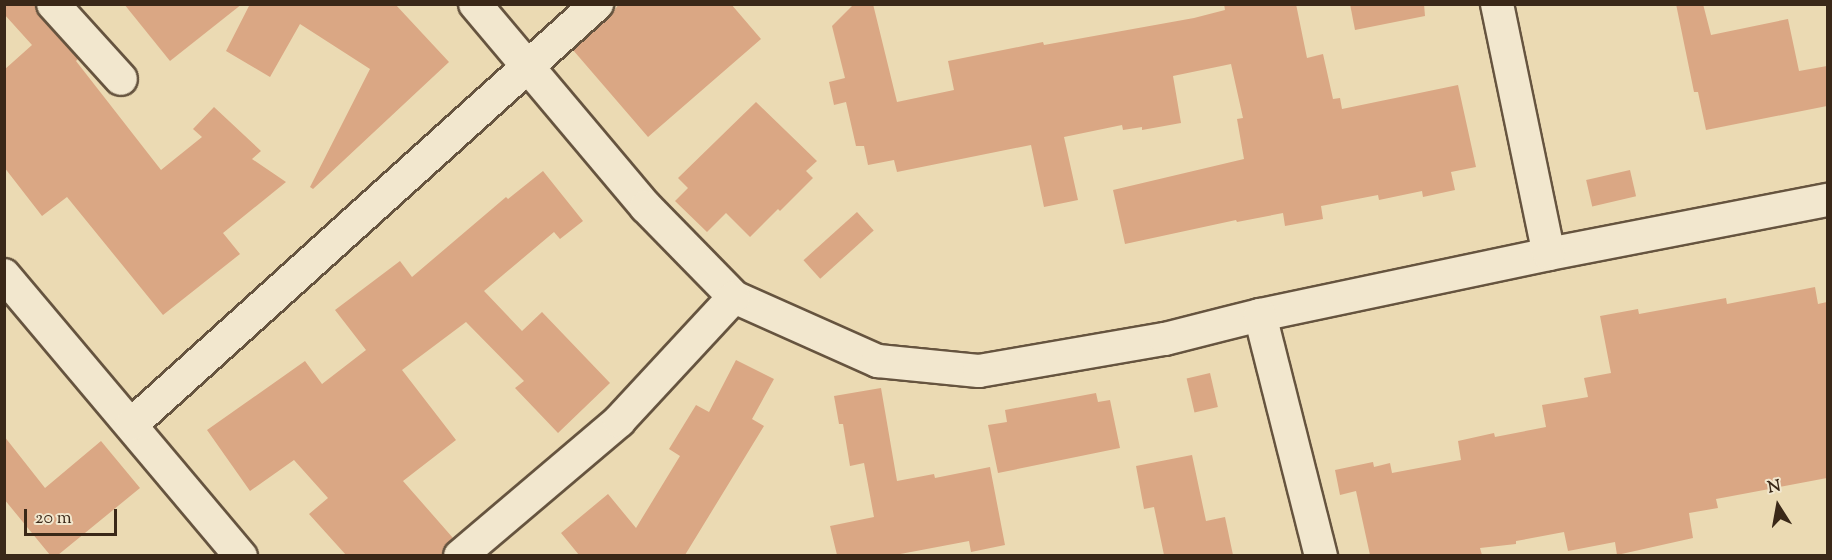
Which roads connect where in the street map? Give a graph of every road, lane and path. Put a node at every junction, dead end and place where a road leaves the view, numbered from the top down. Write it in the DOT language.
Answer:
graph roads {
  1 [pos="53,4"];
  2 [pos="475,4"];
  3 [pos="597,4"];
  4 [pos="1497,4"];
  5 [pos="527,67"];
  6 [pos="121,79"];
  7 [pos="1827,200"];
  8 [pos="1549,254"];
  9 [pos="8,287"];
  10 [pos="734,297"];
  11 [pos="1260,315"];
  12 [pos="132,424"];
  13 [pos="241,555"];
  14 [pos="460,555"];
  15 [pos="1321,555"];
  1 -- 6 [label="street"];
  2 -- 5 [label="street"];
  3 -- 5 [label="street"];
  4 -- 8 [label="street"];
  5 -- 10 [label="street"];
  5 -- 12 [label="street"];
  7 -- 8 [label="street"];
  8 -- 11 [label="street"];
  9 -- 12 [label="street"];
  10 -- 11 [label="street"];
  10 -- 14 [label="street"];
  11 -- 15 [label="street"];
  12 -- 13 [label="street"];
}
